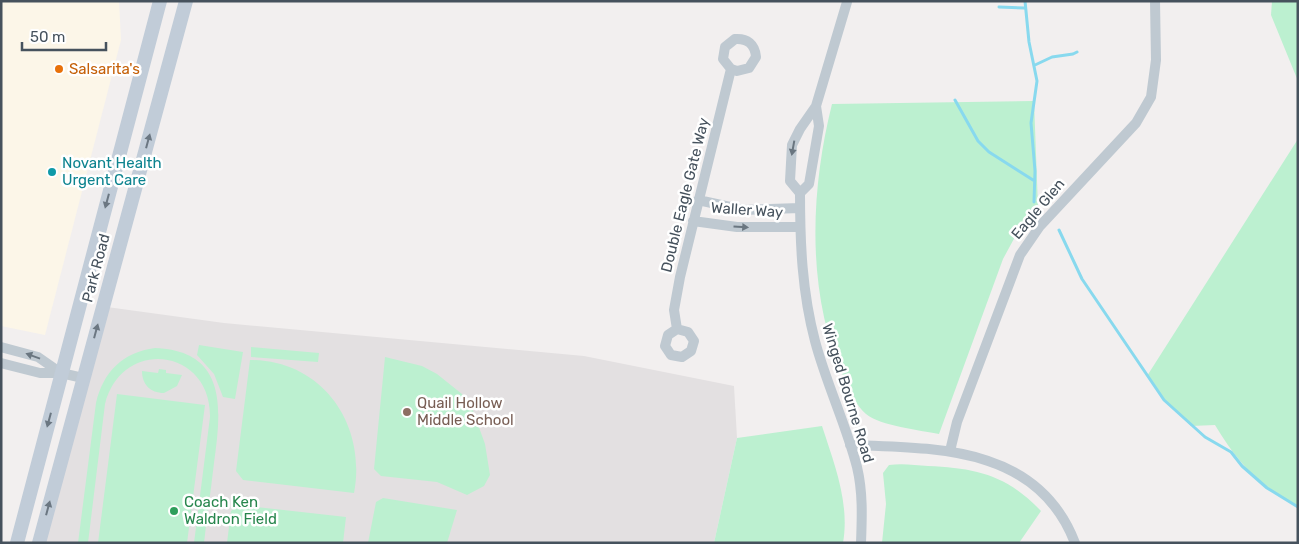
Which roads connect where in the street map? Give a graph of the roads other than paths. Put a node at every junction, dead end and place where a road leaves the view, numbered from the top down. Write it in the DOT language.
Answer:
graph roads {
  1 [pos="160,1"];
  2 [pos="186,1"];
  3 [pos="1155,1"];
  4 [pos="847,2"];
  5 [pos="731,69"];
  6 [pos="816,106"];
  7 [pos="800,193"];
  8 [pos="698,200"];
  9 [pos="800,208"];
  10 [pos="693,221"];
  11 [pos="800,227"];
  12 [pos="677,329"];
  13 [pos="1,347"];
  14 [pos="1,363"];
  15 [pos="61,373"];
  16 [pos="83,378"];
  17 [pos="850,444"];
  18 [pos="950,451"];
  19 [pos="17,543"];
  20 [pos="39,543"];
  21 [pos="861,543"];
  22 [pos="1075,543"];
  1 -- 15 [label="main road, Park Road, one-way"];
  16 -- 2 [label="main road, Park Road, one-way"];
  3 -- 18 [label="street, Eagle Glen"];
  4 -- 6 [label="street, Winged Bourne Road"];
  5 -- 8 [label="street, Double Eagle Gate Way"];
  6 -- 7 [label="street, Winged Bourne Road"];
  6 -- 7 [label="street, Winged Bourne Road, one-way"];
  7 -- 9 [label="street, Winged Bourne Road"];
  8 -- 9 [label="street, Waller Way"];
  8 -- 10 [label="street, Double Eagle Gate Way"];
  9 -- 11 [label="street, Winged Bourne Road"];
  10 -- 11 [label="street, Waller Way, one-way"];
  10 -- 12 [label="street, Double Eagle Gate Way"];
  11 -- 17 [label="street, Winged Bourne Road"];
  15 -- 13 [label="street, one-way"];
  14 -- 15 [label="street"];
  15 -- 16 [label="street"];
  15 -- 19 [label="main road, Park Road, one-way"];
  20 -- 16 [label="main road, Park Road, one-way"];
  17 -- 18 [label="street"];
  17 -- 21 [label="street, Winged Bourne Road"];
  18 -- 22 [label="street"];
}
